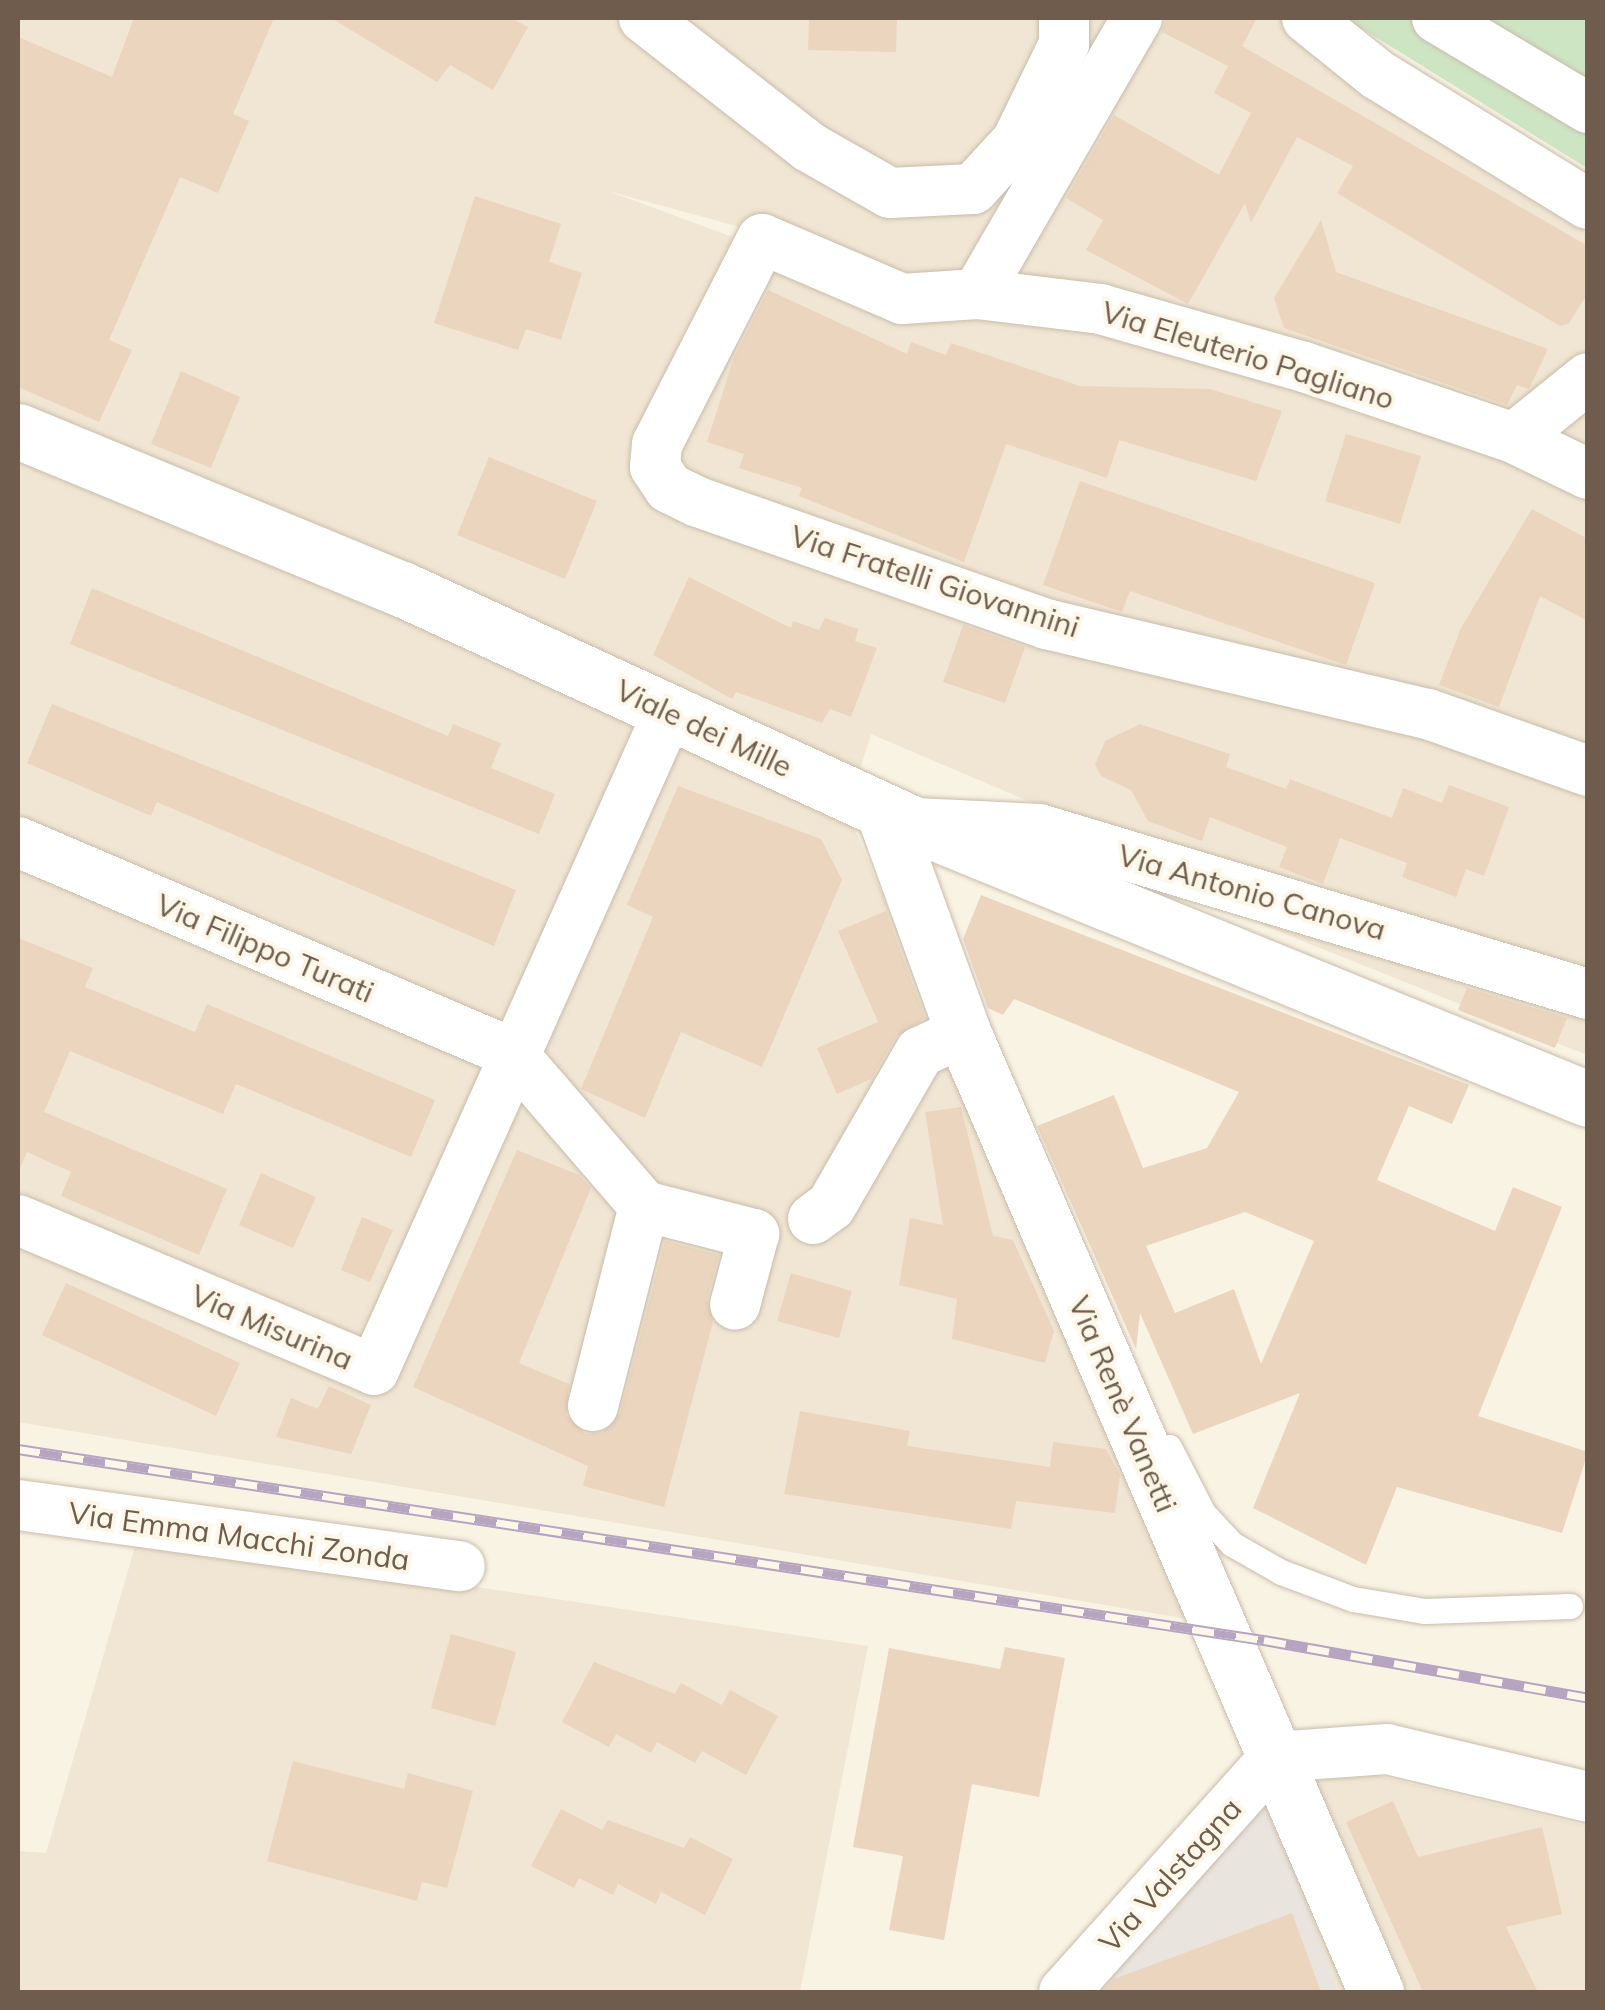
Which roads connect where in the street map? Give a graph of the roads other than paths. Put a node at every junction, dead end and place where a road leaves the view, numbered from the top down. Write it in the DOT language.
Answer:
graph roads {
  1 [pos="644,18"];
  2 [pos="1064,18"];
  3 [pos="1136,18"];
  4 [pos="1308,18"];
  5 [pos="1437,18"];
  6 [pos="1588,108"];
  7 [pos="1588,204"];
  8 [pos="762,239"];
  9 [pos="977,294"];
  10 [pos="1588,378"];
  11 [pos="18,430"];
  12 [pos="1514,438"];
  13 [pos="1588,474"];
  14 [pos="668,712"];
  15 [pos="1588,771"];
  16 [pos="897,817"];
  17 [pos="18,842"];
  18 [pos="1588,994"];
  19 [pos="964,1032"];
  20 [pos="512,1053"];
  21 [pos="1588,1099"];
  22 [pos="644,1206"];
  23 [pos="813,1219"];
  24 [pos="18,1220"];
  25 [pos="736,1304"];
  26 [pos="1117,1390"];
  27 [pos="593,1406"];
  28 [pos="18,1505"];
  29 [pos="460,1566"];
  30 [pos="1570,1606"];
  31 [pos="1275,1758"];
  32 [pos="1588,1797"];
  33 [pos="1064,1992"];
  34 [pos="1376,1992"];
  1 -- 2 [label="street"];
  3 -- 9 [label="street"];
  4 -- 7 [label="street"];
  5 -- 6 [label="street"];
  8 -- 9 [label="street, Via Eleuterio Pagliano"];
  8 -- 15 [label="street, Via Fratelli Giovannini"];
  9 -- 12 [label="street, Via Eleuterio Pagliano"];
  10 -- 12 [label="street"];
  11 -- 14 [label="main road, Viale dei Mille"];
  12 -- 13 [label="street, Via Eleuterio Pagliano"];
  14 -- 16 [label="main road, Viale dei Mille"];
  14 -- 20 [label="street, Via Misurina"];
  16 -- 18 [label="street, Via Antonio Canova"];
  16 -- 19 [label="main road, Via Renè Vanetti"];
  16 -- 21 [label="main road, Viale dei Mille"];
  17 -- 20 [label="street, Via Filippo Turati"];
  19 -- 23 [label="street"];
  19 -- 26 [label="main road, Via Renè Vanetti"];
  20 -- 22 [label="street"];
  20 -- 24 [label="street, Via Misurina"];
  22 -- 25 [label="street"];
  22 -- 27 [label="street"];
  26 -- 30 [label="lane"];
  26 -- 31 [label="main road, Via Renè Vanetti"];
  28 -- 29 [label="street, Via Emma Macchi Zonda"];
  31 -- 32 [label="street"];
  31 -- 33 [label="street, Via Valstagna"];
  31 -- 34 [label="main road, Via Renè Vanetti"];
}
